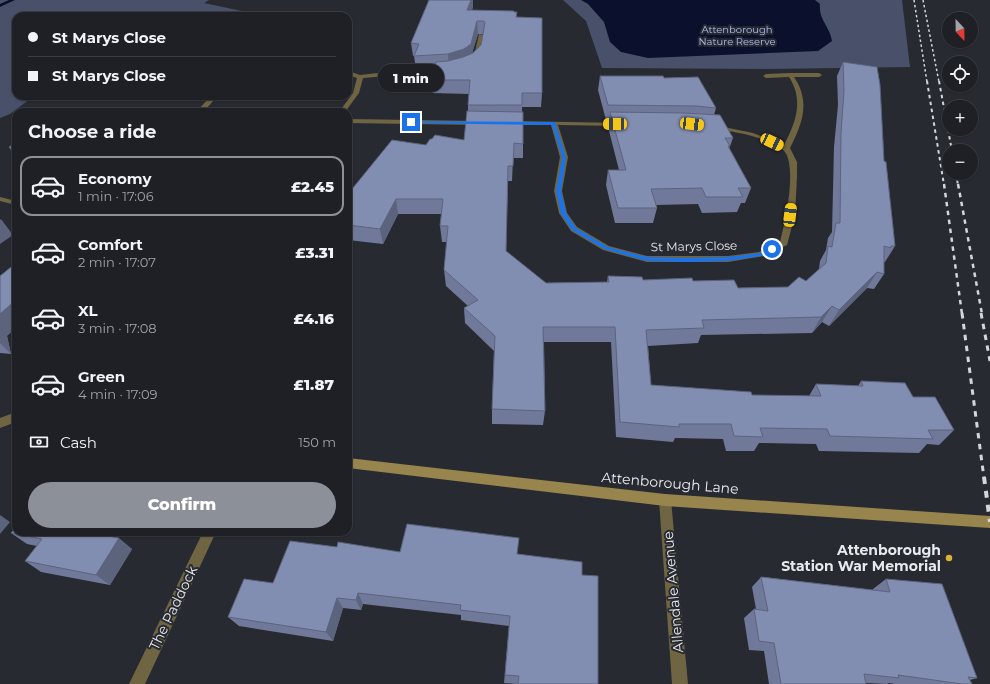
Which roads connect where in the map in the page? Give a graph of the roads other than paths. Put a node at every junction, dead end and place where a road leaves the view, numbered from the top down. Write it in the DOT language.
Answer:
graph roads {
  1 [pos="481,35"];
  2 [pos="470,64"];
  3 [pos="455,70"];
  4 [pos="352,74"];
  5 [pos="790,75"];
  6 [pos="819,75"];
  7 [pos="766,76"];
  8 [pos="360,77"];
  9 [pos="352,98"];
  10 [pos="211,100"];
  11 [pos="203,108"];
  12 [pos="352,121"];
  13 [pos="483,123"];
  14 [pos="506,123"];
  15 [pos="554,123"];
  16 [pos="630,124"];
  17 [pos="707,126"];
  18 [pos="786,148"];
  19 [pos="0,199"];
  20 [pos="12,202"];
  21 [pos="12,418"];
  22 [pos="0,423"];
  23 [pos="352,463"];
  24 [pos="665,500"];
  25 [pos="990,522"];
  26 [pos="208,536"];
  27 [pos="137,684"];
  28 [pos="680,684"];
  1 -- 2 [label="street"];
  3 -- 8 [label="street"];
  4 -- 8 [label="street"];
  5 -- 6 [label="street"];
  5 -- 7 [label="street"];
  5 -- 18 [label="street"];
  8 -- 9 [label="street"];
  10 -- 11 [label="street"];
  12 -- 13 [label="street"];
  14 -- 15 [label="street"];
  15 -- 16 [label="street"];
  15 -- 18 [label="street, St Marys Close"];
  17 -- 18 [label="street"];
  19 -- 20 [label="street"];
  21 -- 22 [label="street"];
  23 -- 24 [label="street, Attenborough Lane"];
  24 -- 25 [label="street, Attenborough Lane"];
  24 -- 28 [label="street, Allendale Avenue"];
  26 -- 27 [label="street, The Paddock"];
}
